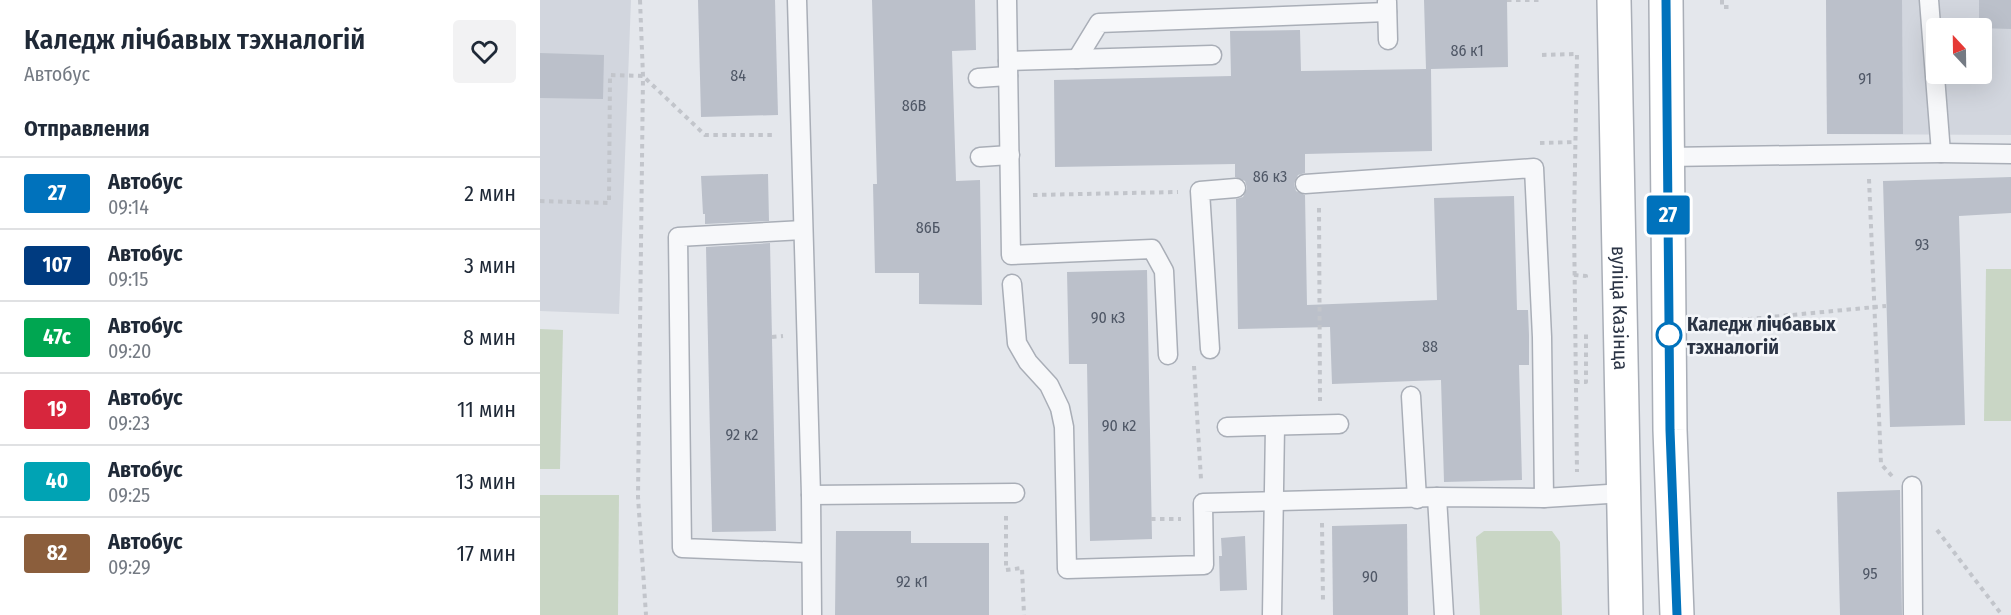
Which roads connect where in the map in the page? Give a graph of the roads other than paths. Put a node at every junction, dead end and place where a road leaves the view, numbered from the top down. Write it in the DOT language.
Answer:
graph roads {
  1 [pos="797,0"];
  2 [pos="1007,0"];
  3 [pos="1614,0"];
  4 [pos="1666,0"];
  5 [pos="1929,0"];
  6 [pos="1387,6"];
  7 [pos="1388,40"];
  8 [pos="1212,55"];
  9 [pos="1077,59"];
  10 [pos="1008,69"];
  11 [pos="978,78"];
  12 [pos="1941,153"];
  13 [pos="2011,154"];
  14 [pos="1010,155"];
  15 [pos="1667,157"];
  16 [pos="980,158"];
  17 [pos="1312,183"];
  18 [pos="1236,188"];
  19 [pos="803,230"];
  20 [pos="1012,284"];
  21 [pos="1210,349"];
  22 [pos="1168,355"];
  23 [pos="1411,396"];
  24 [pos="1339,424"];
  25 [pos="1275,426"];
  26 [pos="1227,427"];
  27 [pos="1912,486"];
  28 [pos="1010,493"];
  29 [pos="1624,493"];
  30 [pos="811,495"];
  31 [pos="1437,497"];
  32 [pos="1544,498"];
  33 [pos="1417,499"];
  34 [pos="1274,503"];
  35 [pos="811,553"];
  36 [pos="812,615"];
  37 [pos="1272,615"];
  38 [pos="1444,615"];
  39 [pos="1626,615"];
  40 [pos="1677,615"];
  41 [pos="1913,615"];
  1 -- 19 [label="lane"];
  2 -- 10 [label="lane"];
  3 -- 29 [label="main road, вуліца Казінца"];
  4 -- 15 [label="main road"];
  5 -- 12 [label="lane"];
  6 -- 7 [label="lane"];
  6 -- 9 [label="lane"];
  8 -- 9 [label="lane"];
  9 -- 10 [label="lane"];
  10 -- 11 [label="lane"];
  10 -- 14 [label="lane"];
  12 -- 13 [label="lane"];
  12 -- 15 [label="lane"];
  14 -- 16 [label="lane"];
  14 -- 22 [label="lane"];
  15 -- 40 [label="main road"];
  17 -- 32 [label="lane"];
  18 -- 21 [label="lane"];
  19 -- 30 [label="lane"];
  19 -- 35 [label="lane"];
  20 -- 34 [label="lane"];
  23 -- 33 [label="lane"];
  24 -- 25 [label="lane"];
  25 -- 26 [label="lane"];
  25 -- 34 [label="lane"];
  27 -- 41 [label="lane"];
  28 -- 30 [label="lane"];
  29 -- 32 [label="lane"];
  29 -- 39 [label="main road, вуліца Казінца"];
  30 -- 35 [label="lane"];
  31 -- 32 [label="lane"];
  31 -- 33 [label="lane"];
  31 -- 38 [label="lane"];
  33 -- 34 [label="lane"];
  34 -- 37 [label="lane"];
  35 -- 36 [label="lane"];
}
